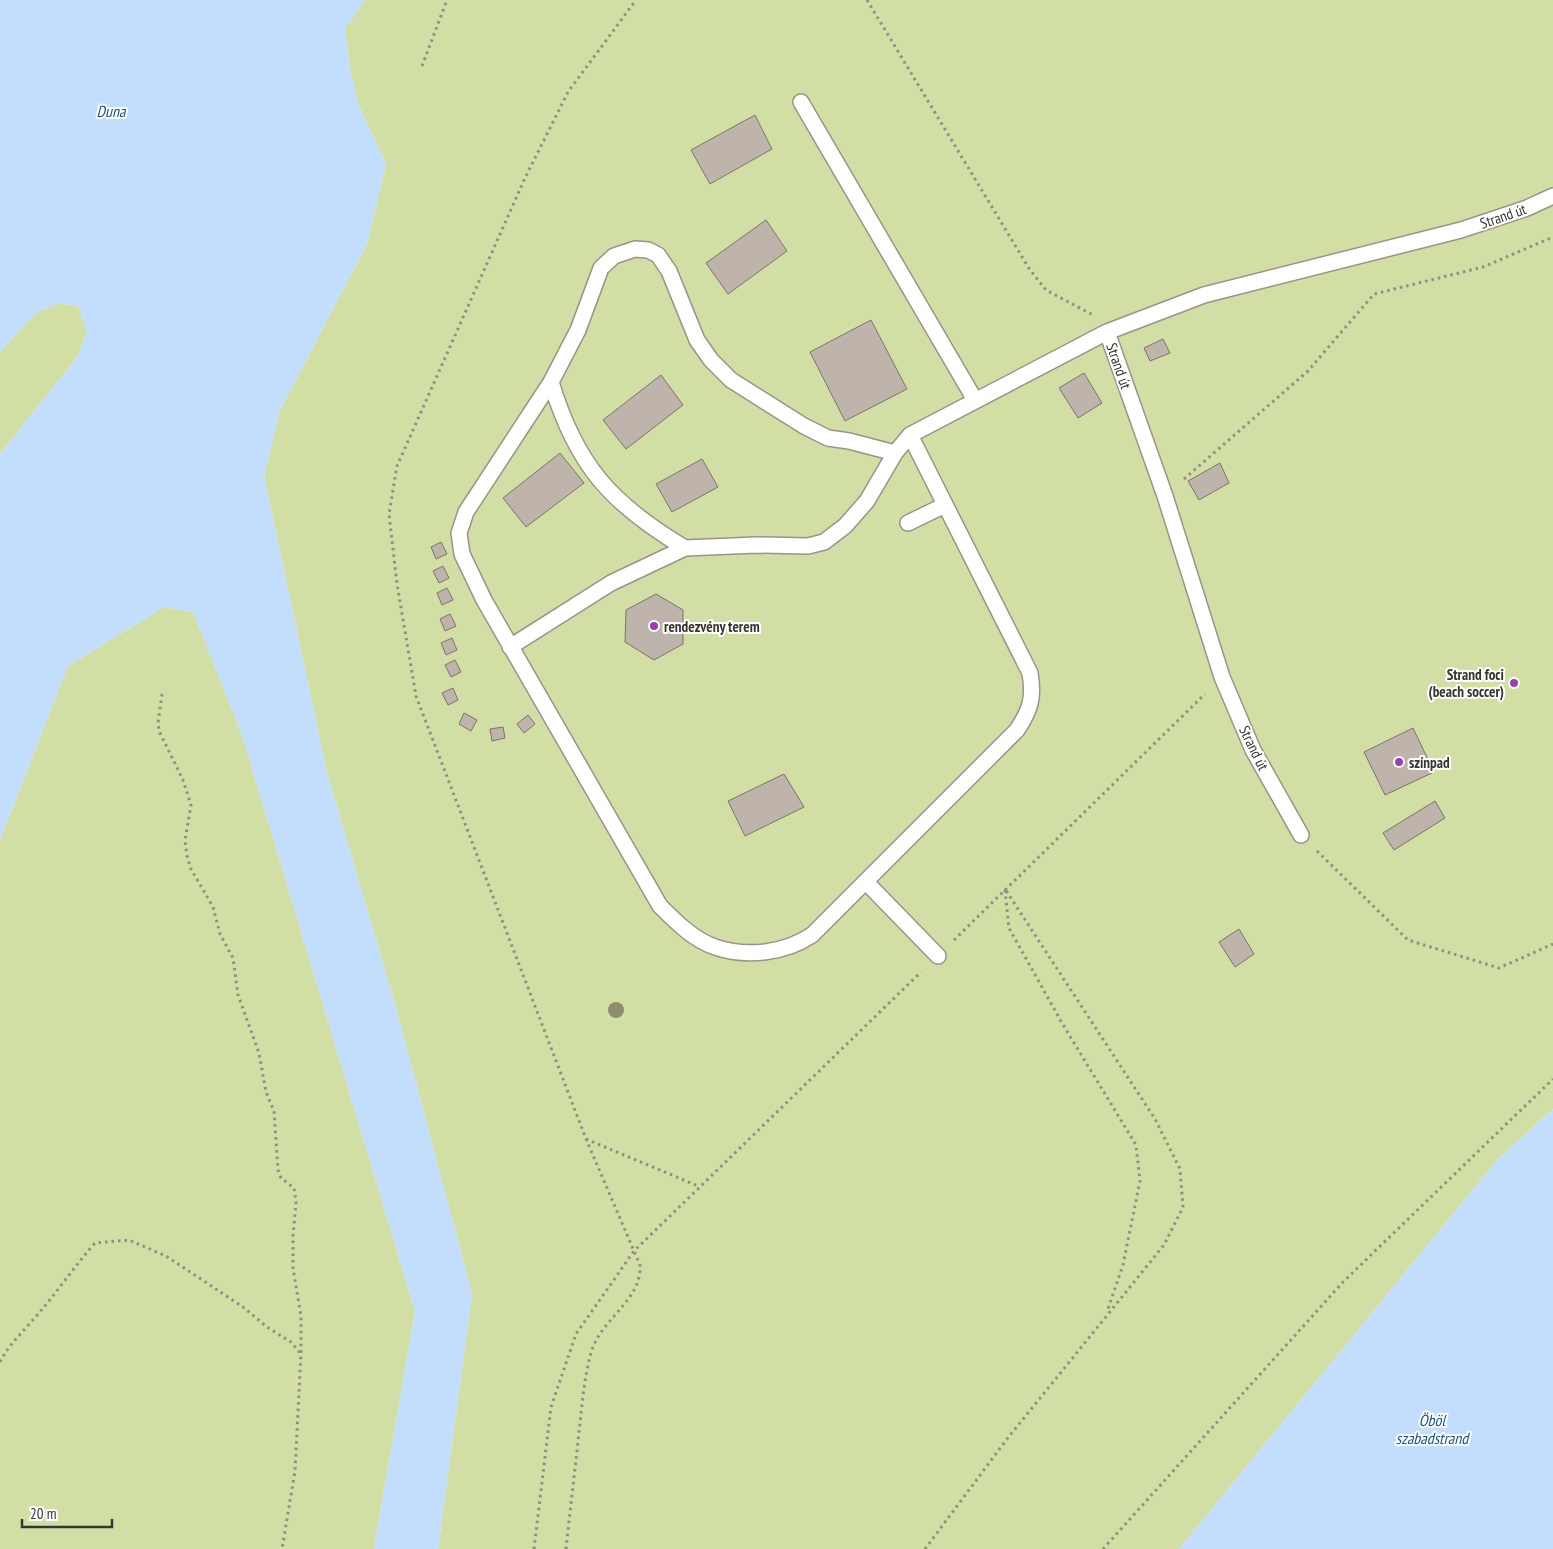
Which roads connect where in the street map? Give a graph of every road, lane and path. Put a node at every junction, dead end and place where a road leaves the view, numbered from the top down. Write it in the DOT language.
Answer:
graph roads {
  1 [pos="447,0"];
  2 [pos="868,0"];
  3 [pos="422,66"];
  4 [pos="801,102"];
  5 [pos="1553,196"];
  6 [pos="1553,237"];
  7 [pos="1097,319"];
  8 [pos="1107,332"];
  9 [pos="551,382"];
  10 [pos="975,400"];
  11 [pos="910,435"];
  12 [pos="895,453"];
  13 [pos="1179,484"];
  14 [pos="946,505"];
  15 [pos="908,523"];
  16 [pos="685,548"];
  17 [pos="510,647"];
  18 [pos="1222,677"];
  19 [pos="162,694"];
  20 [pos="1301,835"];
  21 [pos="866,882"];
  22 [pos="1005,889"];
  23 [pos="1553,944"];
  24 [pos="938,956"];
  25 [pos="1553,1079"];
  26 [pos="586,1139"];
  27 [pos="698,1186"];
  28 [pos="634,1250"];
  29 [pos="1107,1313"];
  30 [pos="301,1353"];
  31 [pos="0,1362"];
  32 [pos="282,1549"];
  33 [pos="534,1549"];
  34 [pos="566,1549"];
  35 [pos="924,1549"];
  36 [pos="1103,1549"];
  1 -- 3 [label="path"];
  2 -- 7 [label="path"];
  4 -- 10 [label="lane"];
  5 -- 8 [label="lane, Strand út"];
  6 -- 13 [label="path"];
  8 -- 10 [label="lane"];
  8 -- 18 [label="lane, Strand út"];
  9 -- 12 [label="lane"];
  9 -- 16 [label="lane"];
  9 -- 17 [label="lane"];
  10 -- 11 [label="lane"];
  11 -- 12 [label="lane"];
  11 -- 14 [label="lane"];
  12 -- 16 [label="lane"];
  14 -- 15 [label="lane"];
  14 -- 21 [label="lane"];
  16 -- 17 [label="lane"];
  17 -- 21 [label="lane"];
  18 -- 20 [label="lane, Strand út"];
  18 -- 22 [label="path"];
  19 -- 30 [label="path"];
  20 -- 23 [label="path"];
  21 -- 24 [label="lane"];
  22 -- 24 [label="path"];
  22 -- 29 [label="path"];
  22 -- 29 [label="path"];
  24 -- 27 [label="path"];
  25 -- 36 [label="path"];
  26 -- 27 [label="path"];
  27 -- 28 [label="path"];
  28 -- 33 [label="path"];
  28 -- 34 [label="path"];
  29 -- 35 [label="path"];
  30 -- 31 [label="path"];
  30 -- 32 [label="path"];
}
